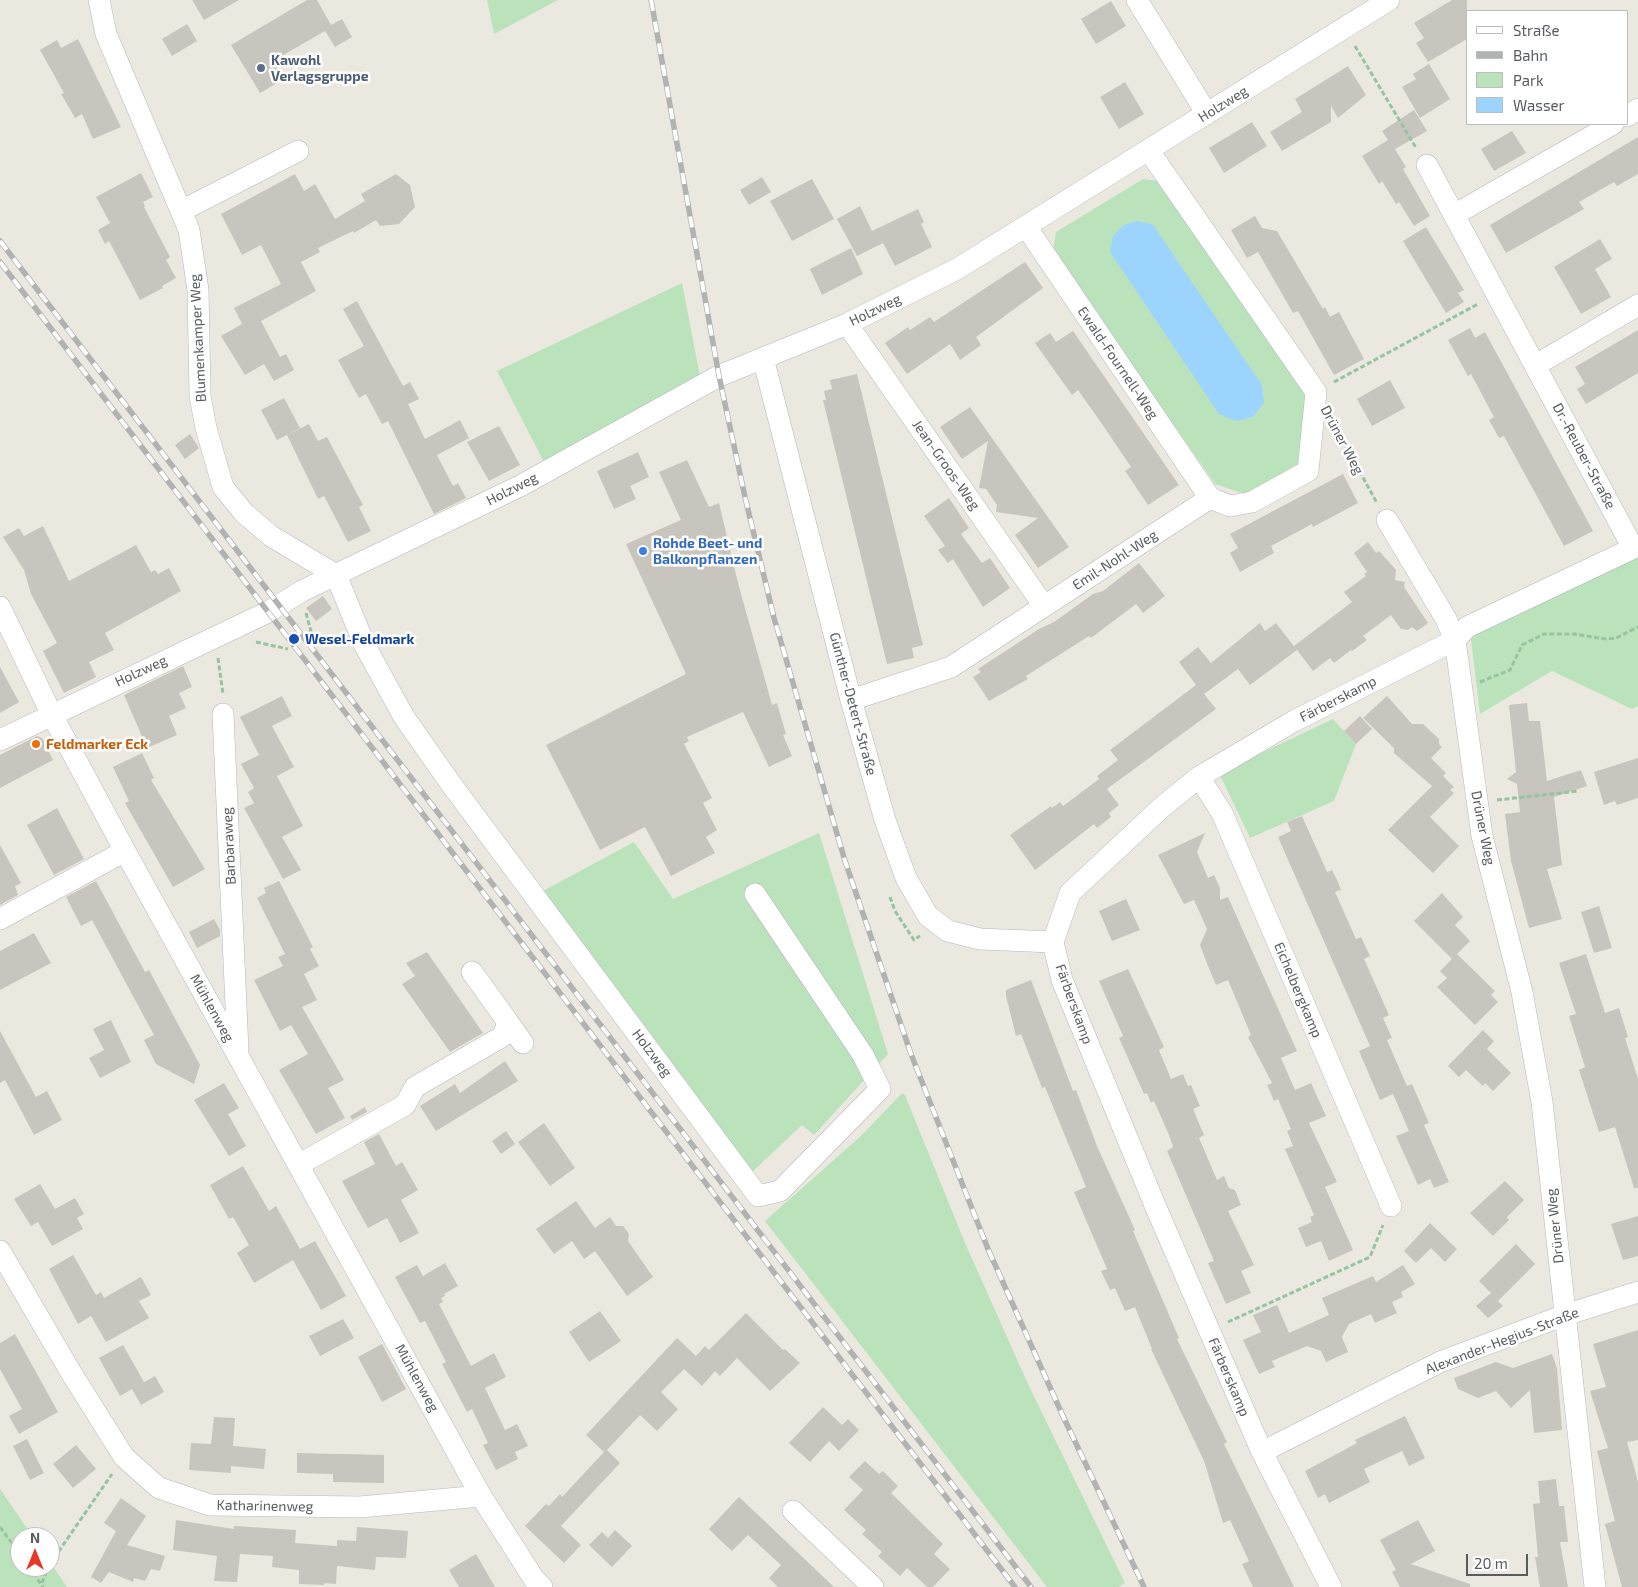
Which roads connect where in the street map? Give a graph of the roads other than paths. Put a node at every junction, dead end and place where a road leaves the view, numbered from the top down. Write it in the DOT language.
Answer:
graph roads {
  1 [pos="99,0"];
  2 [pos="1137,0"];
  3 [pos="1389,0"];
  4 [pos="1207,114"];
  5 [pos="1611,125"];
  6 [pos="298,151"];
  7 [pos="1150,151"];
  8 [pos="1426,165"];
  9 [pos="181,211"];
  10 [pos="1454,216"];
  11 [pos="1027,228"];
  12 [pos="1638,304"];
  13 [pos="847,324"];
  14 [pos="763,358"];
  15 [pos="1536,365"];
  16 [pos="1210,498"];
  17 [pos="1387,520"];
  18 [pos="1636,547"];
  19 [pos="336,575"];
  20 [pos="1044,606"];
  21 [pos="0,607"];
  22 [pos="1455,640"];
  23 [pos="851,700"];
  24 [pos="51,713"];
  25 [pos="223,714"];
  26 [pos="0,740"];
  27 [pos="1199,777"];
  28 [pos="125,851"];
  29 [pos="755,894"];
  30 [pos="0,919"];
  31 [pos="1053,942"];
  32 [pos="472,972"];
  33 [pos="508,1022"];
  34 [pos="523,1042"];
  35 [pos="239,1056"];
  36 [pos="300,1164"];
  37 [pos="1391,1206"];
  38 [pos="0,1251"];
  39 [pos="1638,1292"];
  40 [pos="1565,1315"];
  41 [pos="1262,1452"];
  42 [pos="481,1496"];
  43 [pos="793,1511"];
  44 [pos="542,1587"];
  45 [pos="873,1587"];
  46 [pos="1331,1587"];
  47 [pos="1595,1587"];
  1 -- 9 [label="street, Blumenkamper Weg"];
  2 -- 4 [label="street"];
  3 -- 4 [label="street, Holzweg"];
  4 -- 7 [label="street, Holzweg"];
  5 -- 10 [label="street"];
  6 -- 9 [label="street"];
  7 -- 11 [label="street, Holzweg"];
  7 -- 16 [label="street, Drüner Weg"];
  8 -- 10 [label="street, Dr.-Reuber-Straße"];
  9 -- 19 [label="street, Blumenkamper Weg"];
  10 -- 15 [label="street, Dr.-Reuber-Straße"];
  11 -- 13 [label="street, Holzweg"];
  11 -- 16 [label="street, Ewald-Fournell-Weg"];
  12 -- 15 [label="street"];
  13 -- 14 [label="street, Holzweg"];
  13 -- 20 [label="street, Jean-Groos-Weg"];
  14 -- 19 [label="street, Holzweg"];
  14 -- 23 [label="street, Günther-Detert-Straße"];
  15 -- 18 [label="street, Dr.-Reuber-Straße"];
  16 -- 20 [label="street, Emil-Nohl-Weg"];
  17 -- 22 [label="street, Drüner Weg"];
  18 -- 22 [label="street, Färberskamp"];
  19 -- 24 [label="street, Holzweg"];
  19 -- 29 [label="street, Holzweg"];
  20 -- 23 [label="street, Emil-Nohl-Weg"];
  21 -- 24 [label="street, Mühlenweg"];
  22 -- 27 [label="street, Färberskamp"];
  22 -- 40 [label="street, Drüner Weg"];
  23 -- 31 [label="street, Günther-Detert-Straße"];
  24 -- 26 [label="street, Holzweg"];
  24 -- 28 [label="street, Mühlenweg"];
  25 -- 35 [label="street, Barbaraweg"];
  27 -- 31 [label="street, Färberskamp"];
  27 -- 37 [label="street, Eichelbergkamp"];
  28 -- 30 [label="street"];
  28 -- 35 [label="street, Mühlenweg"];
  31 -- 41 [label="street, Färberskamp"];
  32 -- 33 [label="street"];
  33 -- 34 [label="street"];
  33 -- 36 [label="street"];
  35 -- 36 [label="street, Mühlenweg"];
  36 -- 42 [label="street, Mühlenweg"];
  38 -- 42 [label="street, Katharinenweg"];
  39 -- 40 [label="street, Alexander-Hegius-Straße"];
  40 -- 41 [label="street, Alexander-Hegius-Straße"];
  40 -- 47 [label="street, Drüner Weg"];
  41 -- 46 [label="street, Färberskamp"];
  42 -- 44 [label="street, Mühlenweg"];
  43 -- 45 [label="street"];
}
